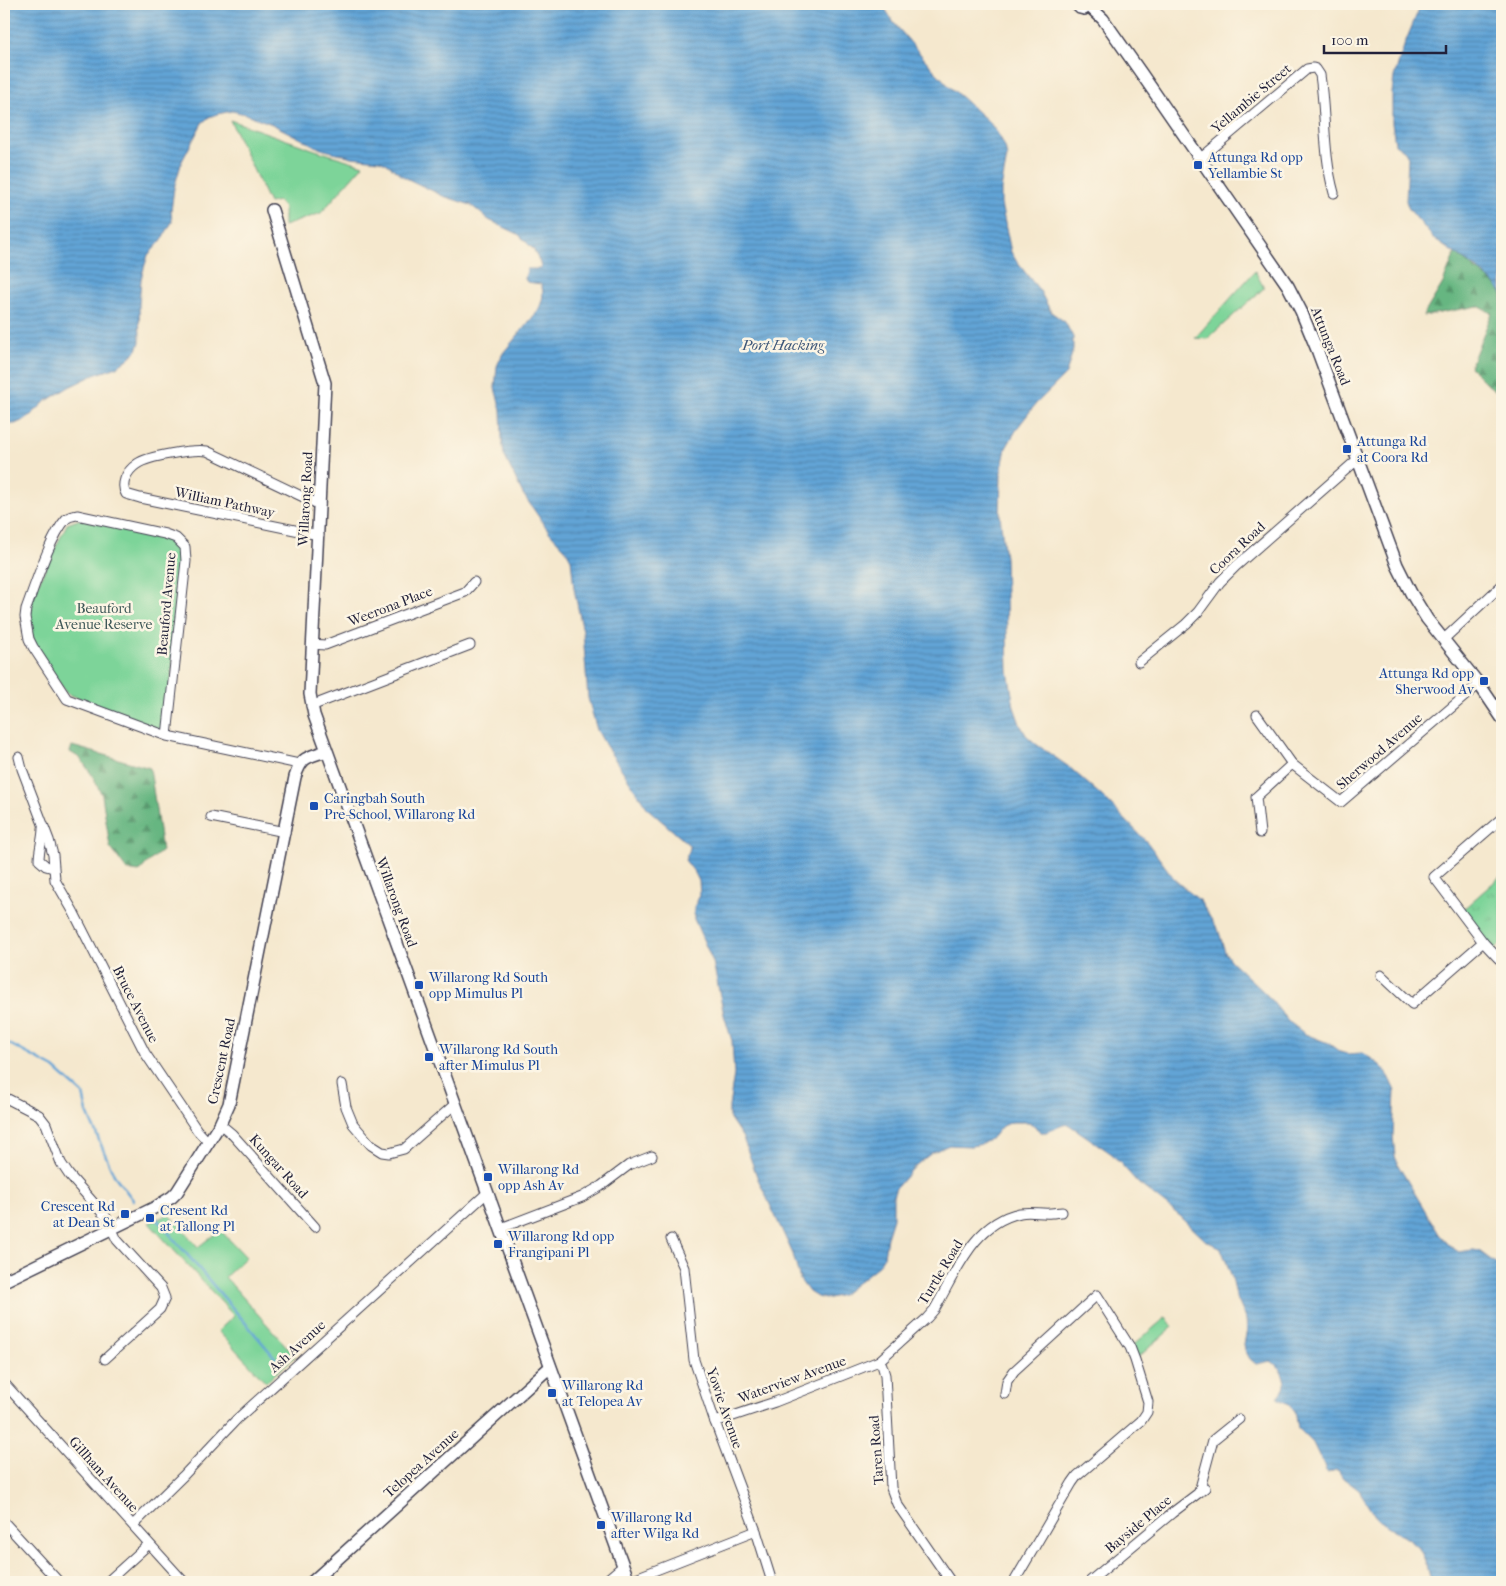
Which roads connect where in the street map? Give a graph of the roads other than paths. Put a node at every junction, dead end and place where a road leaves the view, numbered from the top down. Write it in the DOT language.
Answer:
graph roads {
  1 [pos="1076,4"];
  2 [pos="1090,5"];
  3 [pos="1201,158"];
  4 [pos="1334,193"];
  5 [pos="272,210"];
  6 [pos="1358,459"];
  7 [pos="320,505"];
  8 [pos="318,535"];
  9 [pos="474,582"];
  10 [pos="1502,585"];
  11 [pos="1444,639"];
  12 [pos="312,644"];
  13 [pos="470,645"];
  14 [pos="1139,662"];
  15 [pos="1479,684"];
  16 [pos="311,706"];
  17 [pos="1258,715"];
  18 [pos="1502,718"];
  19 [pos="167,736"];
  20 [pos="326,751"];
  21 [pos="19,757"];
  22 [pos="299,764"];
  23 [pos="1292,764"];
  24 [pos="211,817"];
  25 [pos="1502,818"];
  26 [pos="44,826"];
  27 [pos="285,832"];
  28 [pos="1260,833"];
  29 [pos="53,868"];
  30 [pos="1483,942"];
  31 [pos="1502,961"];
  32 [pos="1381,975"];
  33 [pos="342,1084"];
  34 [pos="4,1097"];
  35 [pos="455,1104"];
  36 [pos="220,1124"];
  37 [pos="209,1143"];
  38 [pos="652,1156"];
  39 [pos="487,1193"];
  40 [pos="1062,1212"];
  41 [pos="315,1227"];
  42 [pos="501,1228"];
  43 [pos="111,1229"];
  44 [pos="671,1239"];
  45 [pos="4,1281"];
  46 [pos="105,1359"];
  47 [pos="879,1361"];
  48 [pos="550,1367"];
  49 [pos="4,1383"];
  50 [pos="1005,1394"];
  51 [pos="1239,1419"];
  52 [pos="715,1422"];
  53 [pos="4,1522"];
  54 [pos="132,1526"];
  55 [pos="756,1531"];
  56 [pos="149,1544"];
  57 [pos="623,1566"];
  58 [pos="628,1581"];
  59 [pos="59,1582"];
  60 [pos="107,1582"];
  61 [pos="184,1582"];
  62 [pos="312,1582"];
  63 [pos="604,1582"];
  64 [pos="772,1582"];
  65 [pos="951,1582"];
  66 [pos="1014,1582"];
  67 [pos="1089,1582"];
  1 -- 2 [label="street"];
  2 -- 3 [label="street, Attunga Road"];
  3 -- 4 [label="street, Yellambie Street"];
  3 -- 6 [label="street, Attunga Road"];
  5 -- 7 [label="street, Willarong Road"];
  6 -- 11 [label="street, Attunga Road"];
  6 -- 14 [label="street, Coora Road"];
  7 -- 8 [label="street, Willarong Road"];
  7 -- 8 [label="street, William Pathway"];
  8 -- 12 [label="street, Willarong Road"];
  9 -- 12 [label="street, Weerona Place"];
  10 -- 11 [label="street"];
  11 -- 15 [label="street, Attunga Road"];
  12 -- 16 [label="street, Willarong Road"];
  13 -- 16 [label="street"];
  15 -- 18 [label="street, Attunga Road"];
  15 -- 23 [label="street, Sherwood Avenue"];
  16 -- 20 [label="street, Willarong Road"];
  17 -- 23 [label="street"];
  19 -- 19 [label="street, Beauford Avenue"];
  19 -- 22 [label="street, Beauford Avenue"];
  20 -- 22 [label="street"];
  20 -- 35 [label="street, Willarong Road"];
  21 -- 26 [label="street, Bruce Avenue"];
  22 -- 27 [label="street, Crescent Road"];
  23 -- 28 [label="street"];
  24 -- 27 [label="street"];
  25 -- 30 [label="street"];
  26 -- 29 [label="street, Bruce Avenue"];
  26 -- 29 [label="street, Bruce Avenue"];
  27 -- 36 [label="street, Crescent Road"];
  29 -- 37 [label="street, Bruce Avenue"];
  30 -- 31 [label="street"];
  30 -- 32 [label="street"];
  33 -- 35 [label="street"];
  34 -- 43 [label="street"];
  35 -- 39 [label="street, Willarong Road"];
  36 -- 37 [label="street, Crescent Road"];
  36 -- 41 [label="street, Kungar Road"];
  37 -- 43 [label="street, Crescent Road"];
  38 -- 42 [label="street"];
  39 -- 42 [label="street, Willarong Road"];
  39 -- 54 [label="street, Ash Avenue"];
  40 -- 47 [label="street, Turtle Road"];
  42 -- 48 [label="street, Willarong Road"];
  43 -- 45 [label="street, Crescent Road"];
  43 -- 46 [label="street"];
  44 -- 52 [label="street, Yowie Avenue"];
  47 -- 52 [label="street, Waterview Avenue"];
  47 -- 65 [label="street, Taren Road"];
  48 -- 57 [label="street, Willarong Road"];
  48 -- 62 [label="street, Telopea Avenue"];
  49 -- 54 [label="street, Gillham Avenue"];
  50 -- 66 [label="street"];
  51 -- 67 [label="street, Bayside Place"];
  52 -- 55 [label="street, Yowie Avenue"];
  53 -- 59 [label="street"];
  54 -- 56 [label="street, Gillham Avenue"];
  55 -- 58 [label="street"];
  55 -- 64 [label="street, Yowie Avenue"];
  56 -- 60 [label="street"];
  56 -- 61 [label="street, Gillham Avenue"];
  57 -- 58 [label="street, Willarong Road"];
  57 -- 63 [label="street"];
}
